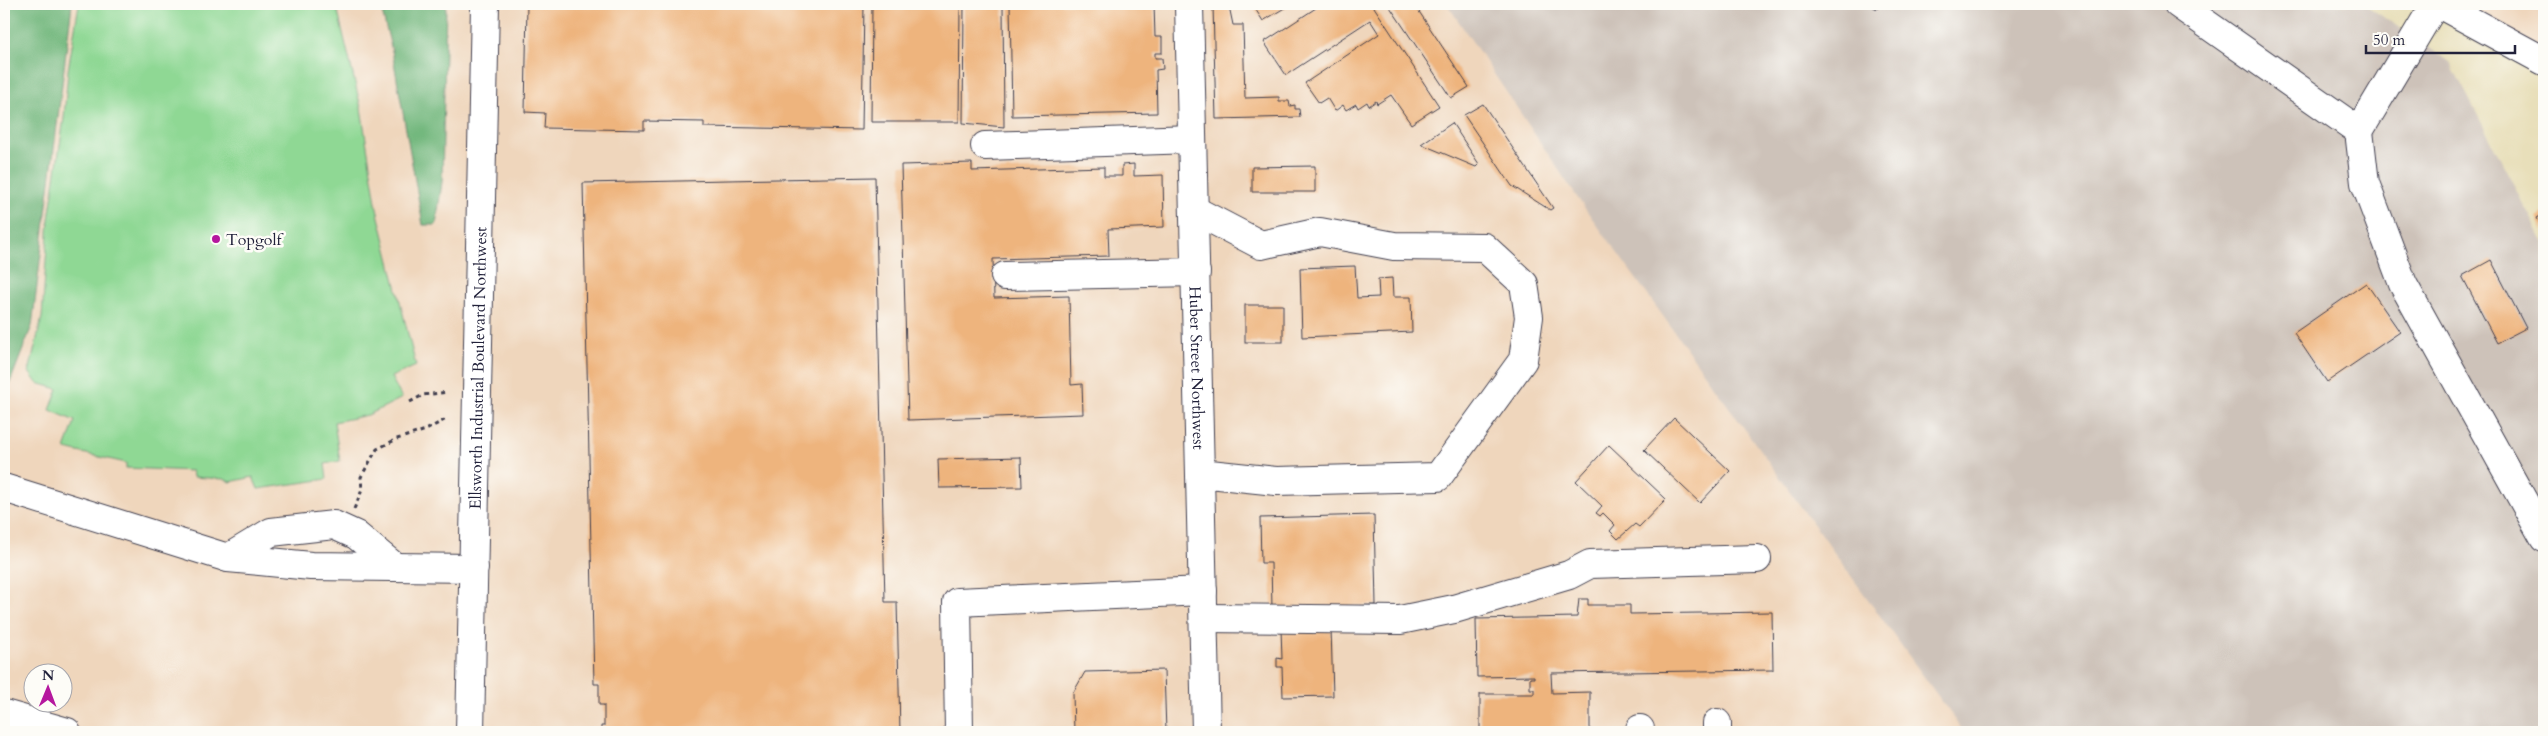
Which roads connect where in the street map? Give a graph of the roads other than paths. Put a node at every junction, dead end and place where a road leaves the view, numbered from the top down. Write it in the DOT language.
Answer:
graph roads {
  1 [pos="485,4"];
  2 [pos="1189,4"];
  3 [pos="2178,4"];
  4 [pos="2437,4"];
  5 [pos="2544,61"];
  6 [pos="2358,131"];
  7 [pos="1192,139"];
  8 [pos="985,146"];
  9 [pos="1194,210"];
  10 [pos="1196,272"];
  11 [pos="1005,276"];
  12 [pos="1200,473"];
  13 [pos="4,488"];
  14 [pos="2544,538"];
  15 [pos="228,558"];
  16 [pos="1757,559"];
  17 [pos="395,567"];
  18 [pos="474,568"];
  19 [pos="1203,605"];
  20 [pos="4,714"];
  21 [pos="67,732"];
  22 [pos="470,732"];
  23 [pos="959,732"];
  24 [pos="1206,732"];
  1 -- 18 [label="street, Ellsworth Industrial Boulevard Northwest"];
  2 -- 7 [label="street, Huber Street Northwest"];
  3 -- 6 [label="street"];
  4 -- 5 [label="street"];
  4 -- 6 [label="street"];
  6 -- 14 [label="street"];
  7 -- 8 [label="street"];
  7 -- 9 [label="street, Huber Street Northwest"];
  9 -- 10 [label="street, Huber Street Northwest"];
  9 -- 12 [label="street"];
  10 -- 11 [label="street"];
  10 -- 12 [label="street, Huber Street Northwest"];
  12 -- 19 [label="street, Huber Street Northwest"];
  13 -- 15 [label="street"];
  15 -- 17 [label="street"];
  15 -- 17 [label="street"];
  16 -- 19 [label="street"];
  17 -- 18 [label="street"];
  18 -- 22 [label="street, Ellsworth Industrial Boulevard Northwest"];
  19 -- 23 [label="street"];
  19 -- 24 [label="street, Huber Street Northwest"];
  20 -- 21 [label="street"];
}
